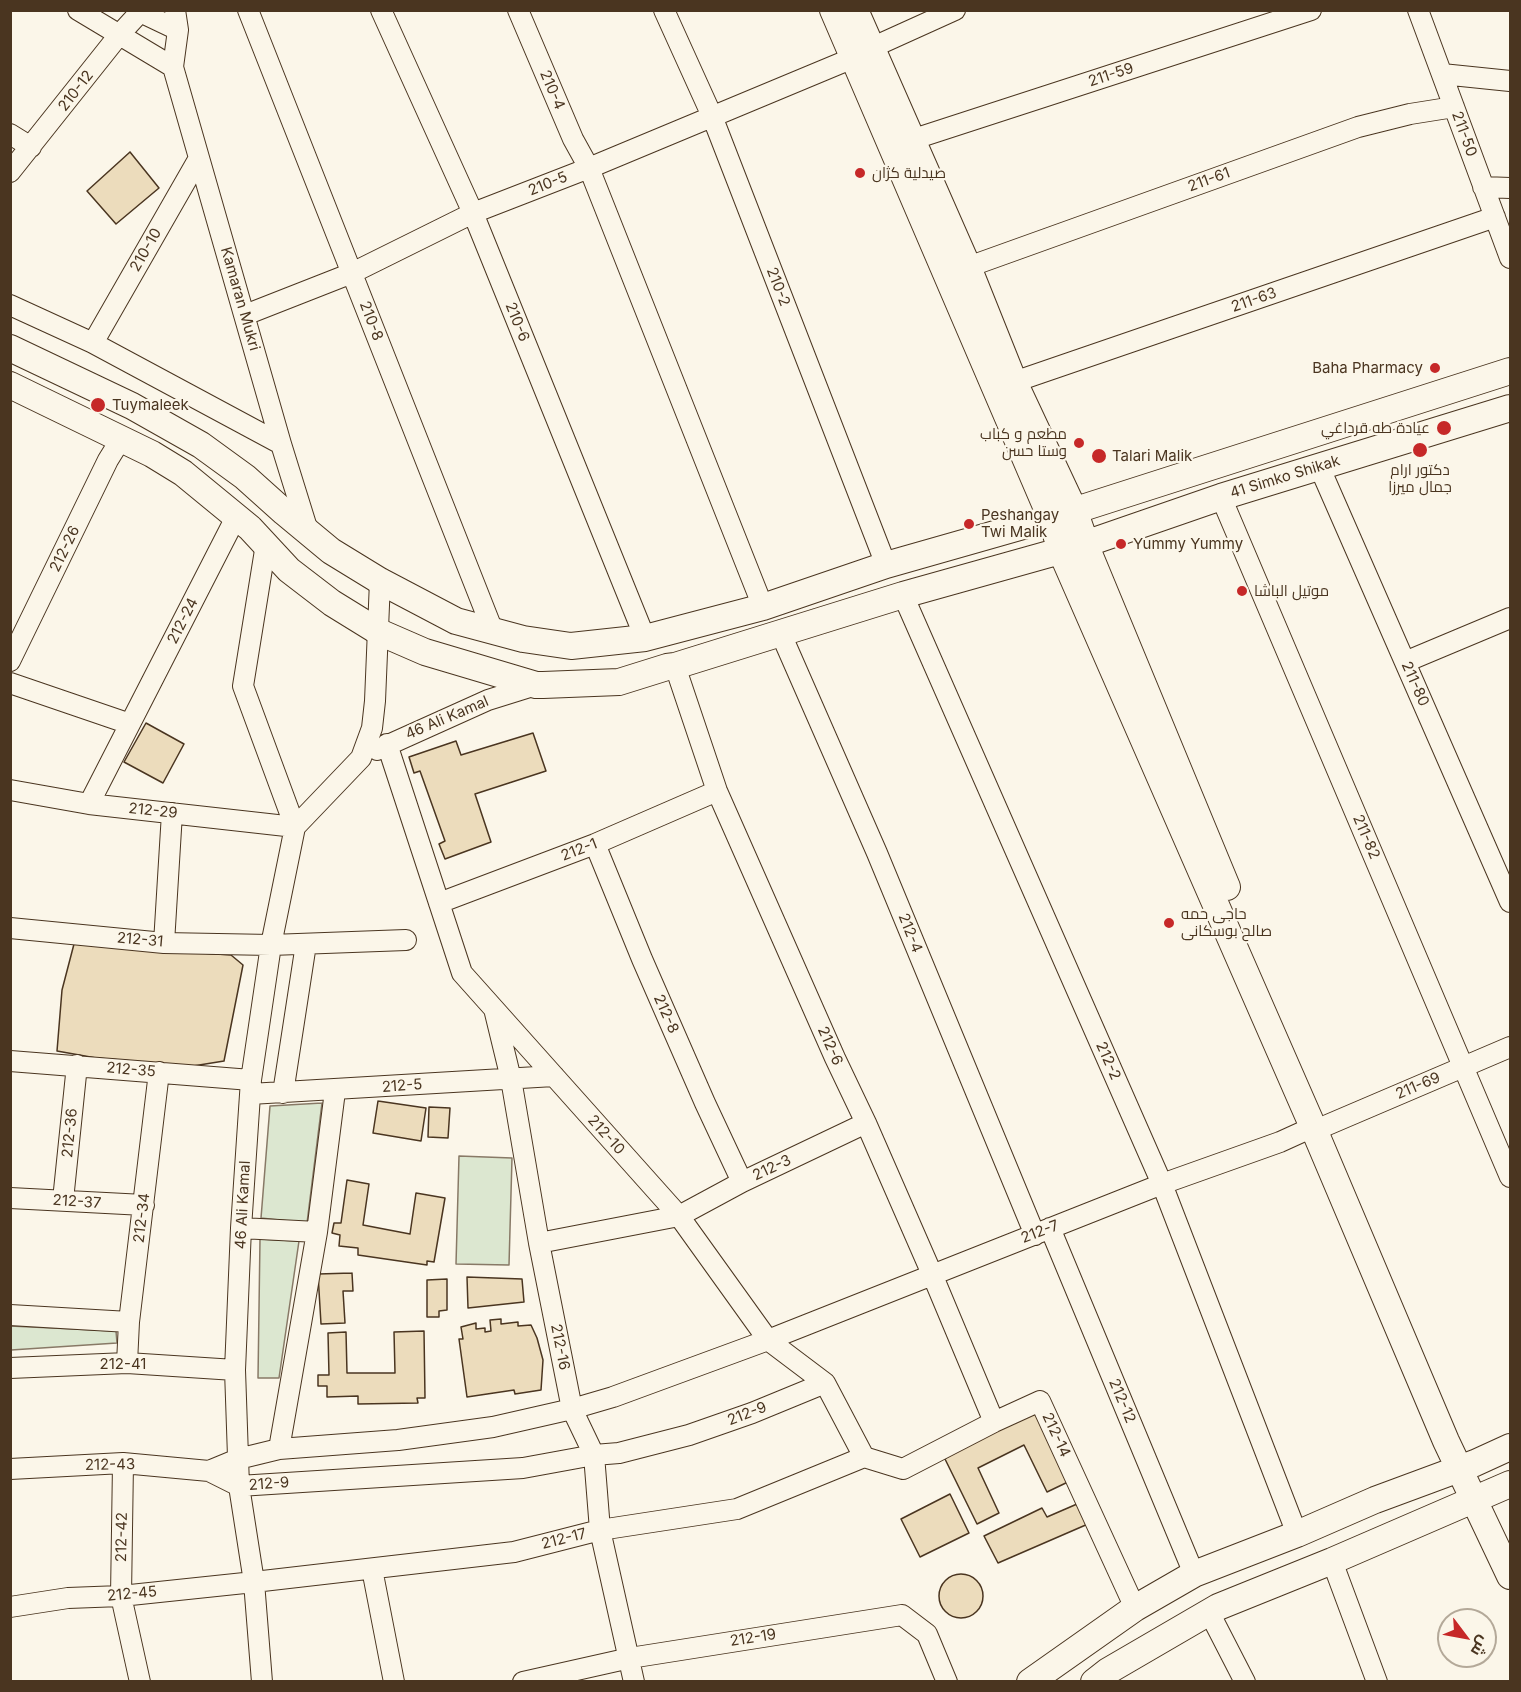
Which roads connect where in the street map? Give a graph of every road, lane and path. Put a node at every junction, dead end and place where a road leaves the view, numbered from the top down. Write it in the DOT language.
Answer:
graph roads {
  1 [pos="78,10"];
  2 [pos="175,10"];
  3 [pos="248,10"];
  4 [pos="381,10"];
  5 [pos="518,10"];
  6 [pos="664,10"];
  7 [pos="833,10"];
  8 [pos="855,10"];
  9 [pos="956,10"];
  10 [pos="1311,10"];
  11 [pos="1418,10"];
  12 [pos="139,11"];
  13 [pos="178,30"];
  14 [pos="119,35"];
  15 [pos="862,53"];
  16 [pos="173,67"];
  17 [pos="1442,74"];
  18 [pos="1510,81"];
  19 [pos="1454,107"];
  20 [pos="712,117"];
  21 [pos="10,134"];
  22 [pos="911,140"];
  23 [pos="31,147"];
  24 [pos="199,158"];
  25 [pos="589,168"];
  26 [pos="10,172"];
  27 [pos="1484,187"];
  28 [pos="1510,188"];
  29 [pos="473,213"];
  30 [pos="1495,217"];
  31 [pos="1510,258"];
  32 [pos="968,267"];
  33 [pos="352,273"];
  34 [pos="10,305"];
  35 [pos="245,315"];
  36 [pos="93,343"];
  37 [pos="10,348"];
  38 [pos="1510,371"];
  39 [pos="1014,382"];
  40 [pos="10,386"];
  41 [pos="1510,408"];
  42 [pos="121,439"];
  43 [pos="281,444"];
  44 [pos="1318,466"];
  45 [pos="1221,497"];
  46 [pos="1062,514"];
  47 [pos="236,517"];
  48 [pos="308,531"];
  49 [pos="266,544"];
  50 [pos="1085,544"];
  51 [pos="1060,551"];
  52 [pos="886,566"];
  53 [pos="380,581"];
  54 [pos="903,595"];
  55 [pos="764,607"];
  56 [pos="1508,625"];
  57 [pos="379,632"];
  58 [pos="493,632"];
  59 [pos="781,634"];
  60 [pos="645,638"];
  61 [pos="10,661"];
  62 [pos="1405,662"];
  63 [pos="675,666"];
  64 [pos="10,683"];
  65 [pos="536,685"];
  66 [pos="130,724"];
  67 [pos="387,744"];
  68 [pos="361,758"];
  69 [pos="10,790"];
  70 [pos="717,792"];
  71 [pos="89,804"];
  72 [pos="172,813"];
  73 [pos="295,827"];
  74 [pos="596,844"];
  75 [pos="1510,902"];
  76 [pos="439,903"];
  77 [pos="10,928"];
  78 [pos="406,940"];
  79 [pos="164,943"];
  80 [pos="306,944"];
  81 [pos="271,945"];
  82 [pos="495,1010"];
  83 [pos="1510,1047"];
  84 [pos="10,1061"];
  85 [pos="77,1065"];
  86 [pos="1464,1066"];
  87 [pos="159,1072"];
  88 [pos="554,1076"];
  89 [pos="511,1079"];
  90 [pos="251,1087"];
  91 [pos="335,1090"];
  92 [pos="283,1093"];
  93 [pos="866,1123"];
  94 [pos="1319,1127"];
  95 [pos="1510,1177"];
  96 [pos="742,1182"];
  97 [pos="1162,1184"];
  98 [pos="10,1198"];
  99 [pos="63,1200"];
  100 [pos="144,1205"];
  101 [pos="679,1216"];
  102 [pos="241,1228"];
  103 [pos="1042,1231"];
  104 [pos="317,1232"];
  105 [pos="539,1243"];
  106 [pos="932,1274"];
  107 [pos="10,1315"];
  108 [pos="129,1322"];
  109 [pos="768,1340"];
  110 [pos="127,1363"];
  111 [pos="10,1368"];
  112 [pos="235,1370"];
  113 [pos="825,1383"];
  114 [pos="572,1409"];
  115 [pos="994,1422"];
  116 [pos="1510,1447"];
  117 [pos="279,1449"];
  118 [pos="594,1455"];
  119 [pos="864,1457"];
  120 [pos="238,1460"];
  121 [pos="123,1463"];
  122 [pos="1467,1465"];
  123 [pos="10,1469"];
  124 [pos="208,1471"];
  125 [pos="239,1486"];
  126 [pos="1491,1493"];
  127 [pos="600,1530"];
  128 [pos="1297,1534"];
  129 [pos="1510,1543"];
  130 [pos="1332,1561"];
  131 [pos="372,1569"];
  132 [pos="1194,1574"];
  133 [pos="1510,1576"];
  134 [pos="254,1582"];
  135 [pos="121,1596"];
  136 [pos="10,1607"];
  137 [pos="1135,1608"];
  138 [pos="1209,1612"];
  139 [pos="630,1658"];
  140 [pos="569,1677"];
  141 [pos="1105,1678"];
  142 [pos="1032,1681"];
  143 [pos="140,1682"];
  144 [pos="262,1682"];
  145 [pos="394,1682"];
  146 [pos="523,1682"];
  147 [pos="634,1682"];
  148 [pos="947,1682"];
  149 [pos="1245,1682"];
  150 [pos="1377,1682"];
  1 -- 14 [label="street"];
  2 -- 13 [label="street, Kamaran Mukri"];
  3 -- 33 [label="street, 210-8"];
  4 -- 29 [label="street, 210-6"];
  5 -- 25 [label="street, 210-4"];
  6 -- 20 [label="street, 210-2"];
  7 -- 15 [label="main road"];
  8 -- 15 [label="main road"];
  9 -- 15 [label="street, 210-5"];
  10 -- 22 [label="street, 211-59"];
  11 -- 17 [label="street, 211-50"];
  12 -- 13 [label="street"];
  12 -- 14 [label="street, 210-12"];
  13 -- 16 [label="street, Kamaran Mukri"];
  14 -- 16 [label="street"];
  14 -- 23 [label="street, 210-12"];
  15 -- 20 [label="street, 210-5"];
  15 -- 22 [label="main road"];
  15 -- 46 [label="main road"];
  16 -- 24 [label="street, Kamaran Mukri"];
  17 -- 18 [label="street"];
  17 -- 19 [label="street, 211-50"];
  19 -- 27 [label="street, 211-50"];
  19 -- 32 [label="street, 211-61"];
  20 -- 25 [label="street, 210-5"];
  20 -- 52 [label="street, 210-2"];
  21 -- 23 [label="street"];
  22 -- 32 [label="main road"];
  23 -- 26 [label="street, 210-12"];
  24 -- 35 [label="street, Kamaran Mukri"];
  24 -- 36 [label="street, 210-10"];
  25 -- 29 [label="street, 210-5"];
  25 -- 55 [label="street, 210-4"];
  27 -- 28 [label="street"];
  27 -- 30 [label="street, 211-50"];
  29 -- 33 [label="street, 210-5"];
  29 -- 60 [label="street, 210-6"];
  30 -- 31 [label="street, 211-50"];
  30 -- 39 [label="street, 211-63"];
  32 -- 39 [label="main road"];
  33 -- 35 [label="street, 210-5"];
  33 -- 58 [label="street, 210-8"];
  34 -- 36 [label="street"];
  35 -- 43 [label="street, Kamaran Mukri"];
  36 -- 43 [label="street"];
  37 -- 48 [label="main road"];
  38 -- 46 [label="main road"];
  39 -- 46 [label="main road"];
  40 -- 42 [label="main road, 41 Simko Shikak"];
  41 -- 44 [label="main road, 41 Simko Shikak"];
  42 -- 47 [label="main road, 41 Simko Shikak"];
  42 -- 61 [label="street, 212-26"];
  43 -- 48 [label="street, Kamaran Mukri"];
  44 -- 45 [label="main road, 41 Simko Shikak"];
  44 -- 62 [label="street, 211-80"];
  45 -- 50 [label="main road, 41 Simko Shikak"];
  45 -- 86 [label="street, 211-82"];
  46 -- 50 [label="main road"];
  46 -- 51 [label="main road"];
  46 -- 52 [label="main road"];
  47 -- 49 [label="main road, 41 Simko Shikak"];
  47 -- 66 [label="street, 212-24"];
  48 -- 53 [label="main road"];
  49 -- 57 [label="main road, 41 Simko Shikak"];
  49 -- 73 [label="street"];
  50 -- 51 [label="main road, 41 Simko Shikak"];
  50 -- 94 [label="main road"];
  51 -- 54 [label="main road, 41 Simko Shikak"];
  51 -- 94 [label="main road"];
  52 -- 55 [label="main road"];
  53 -- 57 [label="street, 46 Ali Kamal"];
  53 -- 58 [label="main road"];
  54 -- 59 [label="main road, 41 Simko Shikak"];
  54 -- 97 [label="street, 212-2"];
  55 -- 60 [label="main road"];
  56 -- 62 [label="street"];
  57 -- 65 [label="main road, 41 Simko Shikak"];
  57 -- 68 [label="street, 46 Ali Kamal"];
  58 -- 60 [label="main road"];
  59 -- 63 [label="main road, 41 Simko Shikak"];
  59 -- 103 [label="street, 212-4"];
  62 -- 75 [label="street, 211-80"];
  63 -- 65 [label="main road, 41 Simko Shikak"];
  63 -- 70 [label="street, 212-6"];
  64 -- 66 [label="street"];
  65 -- 67 [label="street, 46 Ali Kamal"];
  66 -- 71 [label="street, 212-24"];
  67 -- 68 [label="street, 46 Ali Kamal"];
  67 -- 76 [label="street, 212-10"];
  68 -- 73 [label="street, 46 Ali Kamal"];
  69 -- 71 [label="street, 212-29"];
  70 -- 74 [label="street, 212-1"];
  70 -- 93 [label="street, 212-6"];
  71 -- 72 [label="street, 212-29"];
  72 -- 73 [label="street, 212-29"];
  72 -- 79 [label="street"];
  73 -- 81 [label="street, 46 Ali Kamal"];
  74 -- 76 [label="street, 212-1"];
  74 -- 96 [label="street, 212-8"];
  76 -- 82 [label="street, 212-10"];
  77 -- 79 [label="street, 212-31"];
  78 -- 80 [label="street, 212-31"];
  79 -- 81 [label="street, 212-31"];
  80 -- 81 [label="street, 212-31"];
  80 -- 92 [label="street"];
  81 -- 90 [label="street, 46 Ali Kamal"];
  82 -- 88 [label="street, 212-10"];
  82 -- 89 [label="street, 212-16"];
  83 -- 86 [label="street, 211-69"];
  84 -- 85 [label="street, 212-35"];
  85 -- 87 [label="street, 212-35"];
  85 -- 99 [label="street, 212-36"];
  86 -- 94 [label="street, 211-69"];
  86 -- 95 [label="street, 211-82"];
  87 -- 90 [label="street, 212-35"];
  87 -- 100 [label="street, 212-34"];
  88 -- 89 [label="street, 212-5"];
  88 -- 101 [label="street, 212-10"];
  89 -- 91 [label="street, 212-5"];
  89 -- 105 [label="street, 212-16"];
  90 -- 92 [label="street, 212-5"];
  90 -- 102 [label="street, 46 Ali Kamal"];
  91 -- 92 [label="street, 212-5"];
  91 -- 104 [label="street"];
  93 -- 96 [label="street, 212-3"];
  93 -- 106 [label="street, 212-6"];
  94 -- 97 [label="street, 212-7"];
  94 -- 122 [label="main road"];
  96 -- 101 [label="street, 212-3"];
  97 -- 103 [label="street, 212-7"];
  97 -- 128 [label="street, 212-2"];
  98 -- 99 [label="street, 212-37"];
  99 -- 100 [label="street, 212-37"];
  100 -- 108 [label="street, 212-34"];
  101 -- 105 [label="street"];
  101 -- 109 [label="street, 212-10"];
  102 -- 104 [label="street"];
  102 -- 112 [label="street, 46 Ali Kamal"];
  103 -- 106 [label="street, 212-7"];
  103 -- 132 [label="street, 212-12"];
  104 -- 117 [label="street"];
  105 -- 114 [label="street, 212-16"];
  106 -- 109 [label="street, 212-7"];
  106 -- 115 [label="street, 212-6"];
  107 -- 108 [label="street"];
  108 -- 110 [label="street, 212-34"];
  109 -- 113 [label="street, 212-10"];
  109 -- 114 [label="street, 212-9"];
  110 -- 111 [label="street, 212-41"];
  110 -- 112 [label="street, 212-41"];
  112 -- 120 [label="street, 46 Ali Kamal"];
  113 -- 118 [label="street, 212-9"];
  113 -- 119 [label="street, 212-10"];
  114 -- 117 [label="street, 212-9"];
  114 -- 118 [label="street, 212-16"];
  115 -- 119 [label="street, 212-14"];
  115 -- 137 [label="street, 212-14"];
  116 -- 122 [label="main road"];
  117 -- 120 [label="street, 212-9"];
  118 -- 125 [label="street, 212-9"];
  118 -- 127 [label="street, 212-16"];
  119 -- 127 [label="street, 212-17"];
  120 -- 124 [label="street, 212-9"];
  120 -- 125 [label="street, 46 Ali Kamal"];
  121 -- 123 [label="street, 212-43"];
  121 -- 124 [label="street, 212-43"];
  121 -- 135 [label="street, 212-42"];
  122 -- 126 [label="main road"];
  122 -- 128 [label="main road"];
  124 -- 125 [label="street, 212-9"];
  125 -- 134 [label="street, 46 Ali Kamal"];
  126 -- 129 [label="main road"];
  126 -- 130 [label="main road"];
  126 -- 133 [label="main road"];
  127 -- 131 [label="street, 212-17"];
  127 -- 139 [label="street, 212-16"];
  128 -- 132 [label="main road"];
  130 -- 138 [label="main road"];
  130 -- 150 [label="street"];
  131 -- 134 [label="street, 212-17"];
  131 -- 145 [label="street"];
  132 -- 137 [label="main road"];
  134 -- 135 [label="street, 212-45"];
  134 -- 144 [label="street, 46 Ali Kamal"];
  135 -- 136 [label="street, 212-45"];
  135 -- 143 [label="street, 212-42"];
  137 -- 142 [label="main road"];
  138 -- 141 [label="main road"];
  138 -- 149 [label="street"];
  139 -- 140 [label="street, 212-19"];
  139 -- 147 [label="street, 212-16"];
  139 -- 148 [label="street, 212-19"];
  140 -- 146 [label="street, 212-19"];
}
